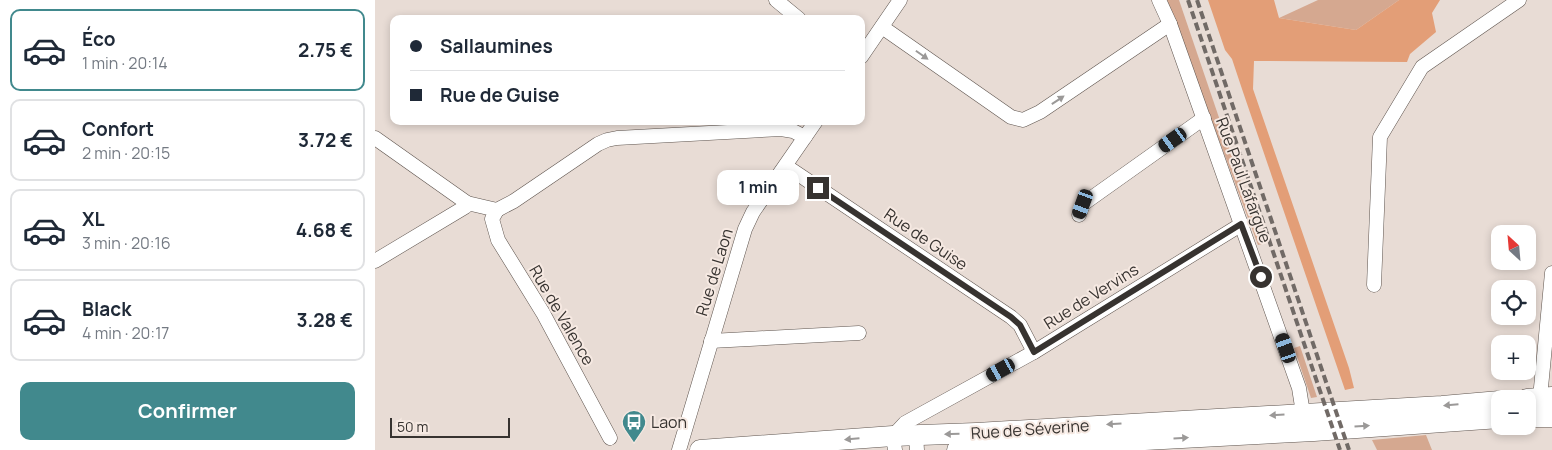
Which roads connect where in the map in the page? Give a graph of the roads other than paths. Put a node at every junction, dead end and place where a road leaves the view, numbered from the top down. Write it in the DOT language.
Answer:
graph roads {
  1 [pos="776,0"];
  2 [pos="900,0"];
  3 [pos="1159,0"];
  4 [pos="1519,0"];
  5 [pos="794,15"];
  6 [pos="1170,24"];
  7 [pos="882,27"];
  8 [pos="865,50"];
  9 [pos="1203,118"];
  10 [pos="813,125"];
  11 [pos="805,137"];
  12 [pos="375,138"];
  13 [pos="786,166"];
  14 [pos="467,203"];
  15 [pos="497,210"];
  16 [pos="1079,215"];
  17 [pos="1241,224"];
  18 [pos="375,261"];
  19 [pos="1552,273"];
  20 [pos="1374,285"];
  21 [pos="859,334"];
  22 [pos="711,341"];
  23 [pos="1034,352"];
  24 [pos="1491,402"];
  25 [pos="1539,407"];
  26 [pos="1491,419"];
  27 [pos="1298,431"];
  28 [pos="610,438"];
  29 [pos="1089,440"];
  30 [pos="917,442"];
  31 [pos="894,443"];
  32 [pos="679,450"];
  33 [pos="700,450"];
  34 [pos="957,450"];
  1 -- 5 [label="street"];
  2 -- 7 [label="street"];
  3 -- 6 [label="street, Rue Paul Lafargue"];
  4 -- 20 [label="street"];
  7 -- 6 [label="street, one-way"];
  6 -- 9 [label="street, Rue Paul Lafargue"];
  7 -- 8 [label="street"];
  9 -- 16 [label="street"];
  9 -- 17 [label="street, Rue Paul Lafargue"];
  10 -- 11 [label="street, Rue de Laon"];
  11 -- 13 [label="street, Rue de Laon"];
  11 -- 15 [label="street"];
  12 -- 14 [label="street"];
  13 -- 22 [label="street, Rue de Laon"];
  13 -- 23 [label="street, Rue de Guise"];
  14 -- 15 [label="street"];
  14 -- 18 [label="street"];
  15 -- 28 [label="street, Rue de Valence"];
  17 -- 23 [label="street, Rue de Vervins"];
  17 -- 27 [label="street, Rue Paul Lafargue"];
  19 -- 25 [label="street"];
  21 -- 22 [label="street"];
  22 -- 32 [label="street, Rue de Laon"];
  23 -- 31 [label="street, Rue de Vervins"];
  24 -- 27 [label="main road, Rue de Séverine, one-way"];
  27 -- 26 [label="main road, one-way"];
  27 -- 29 [label="main road, Rue de Séverine, one-way"];
  29 -- 27 [label="main road, Rue de Séverine, one-way"];
  29 -- 30 [label="main road, Rue de Séverine, one-way"];
  29 -- 34 [label="main road, Rue de Séverine"];
  30 -- 31 [label="main road, Rue de Séverine"];
  31 -- 33 [label="main road, Rue de Séverine, one-way"];
}
